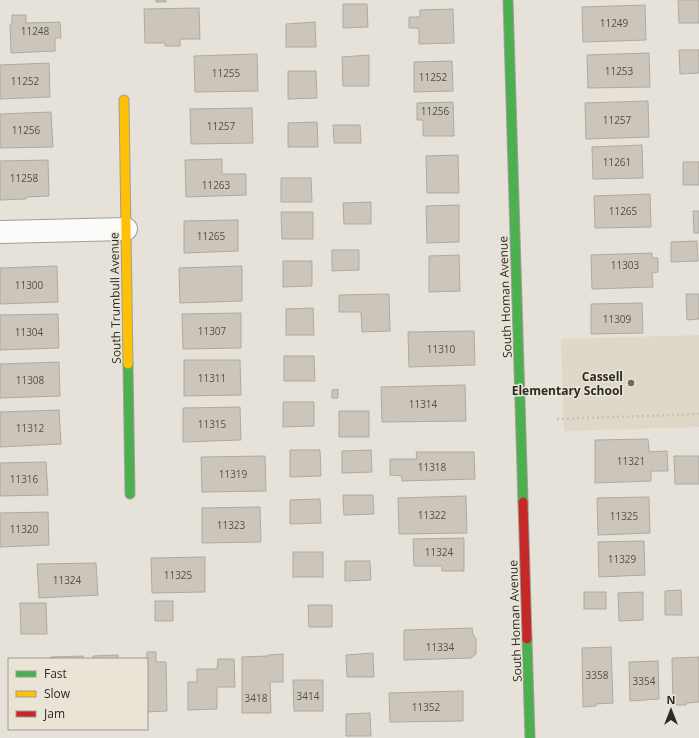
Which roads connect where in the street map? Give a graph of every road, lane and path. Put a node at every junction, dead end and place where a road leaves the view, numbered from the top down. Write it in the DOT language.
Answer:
graph roads {
  1 [pos="508,0"];
  2 [pos="124,100"];
  3 [pos="126,229"];
  4 [pos="0,232"];
  5 [pos="699,414"];
  6 [pos="557,419"];
  7 [pos="130,494"];
  8 [pos="530,738"];
  1 -- 8 [label="street, South Homan Avenue"];
  2 -- 3 [label="street, South Trumbull Avenue"];
  3 -- 4 [label="street"];
  3 -- 7 [label="street, South Trumbull Avenue"];
  5 -- 6 [label="path"];
}
